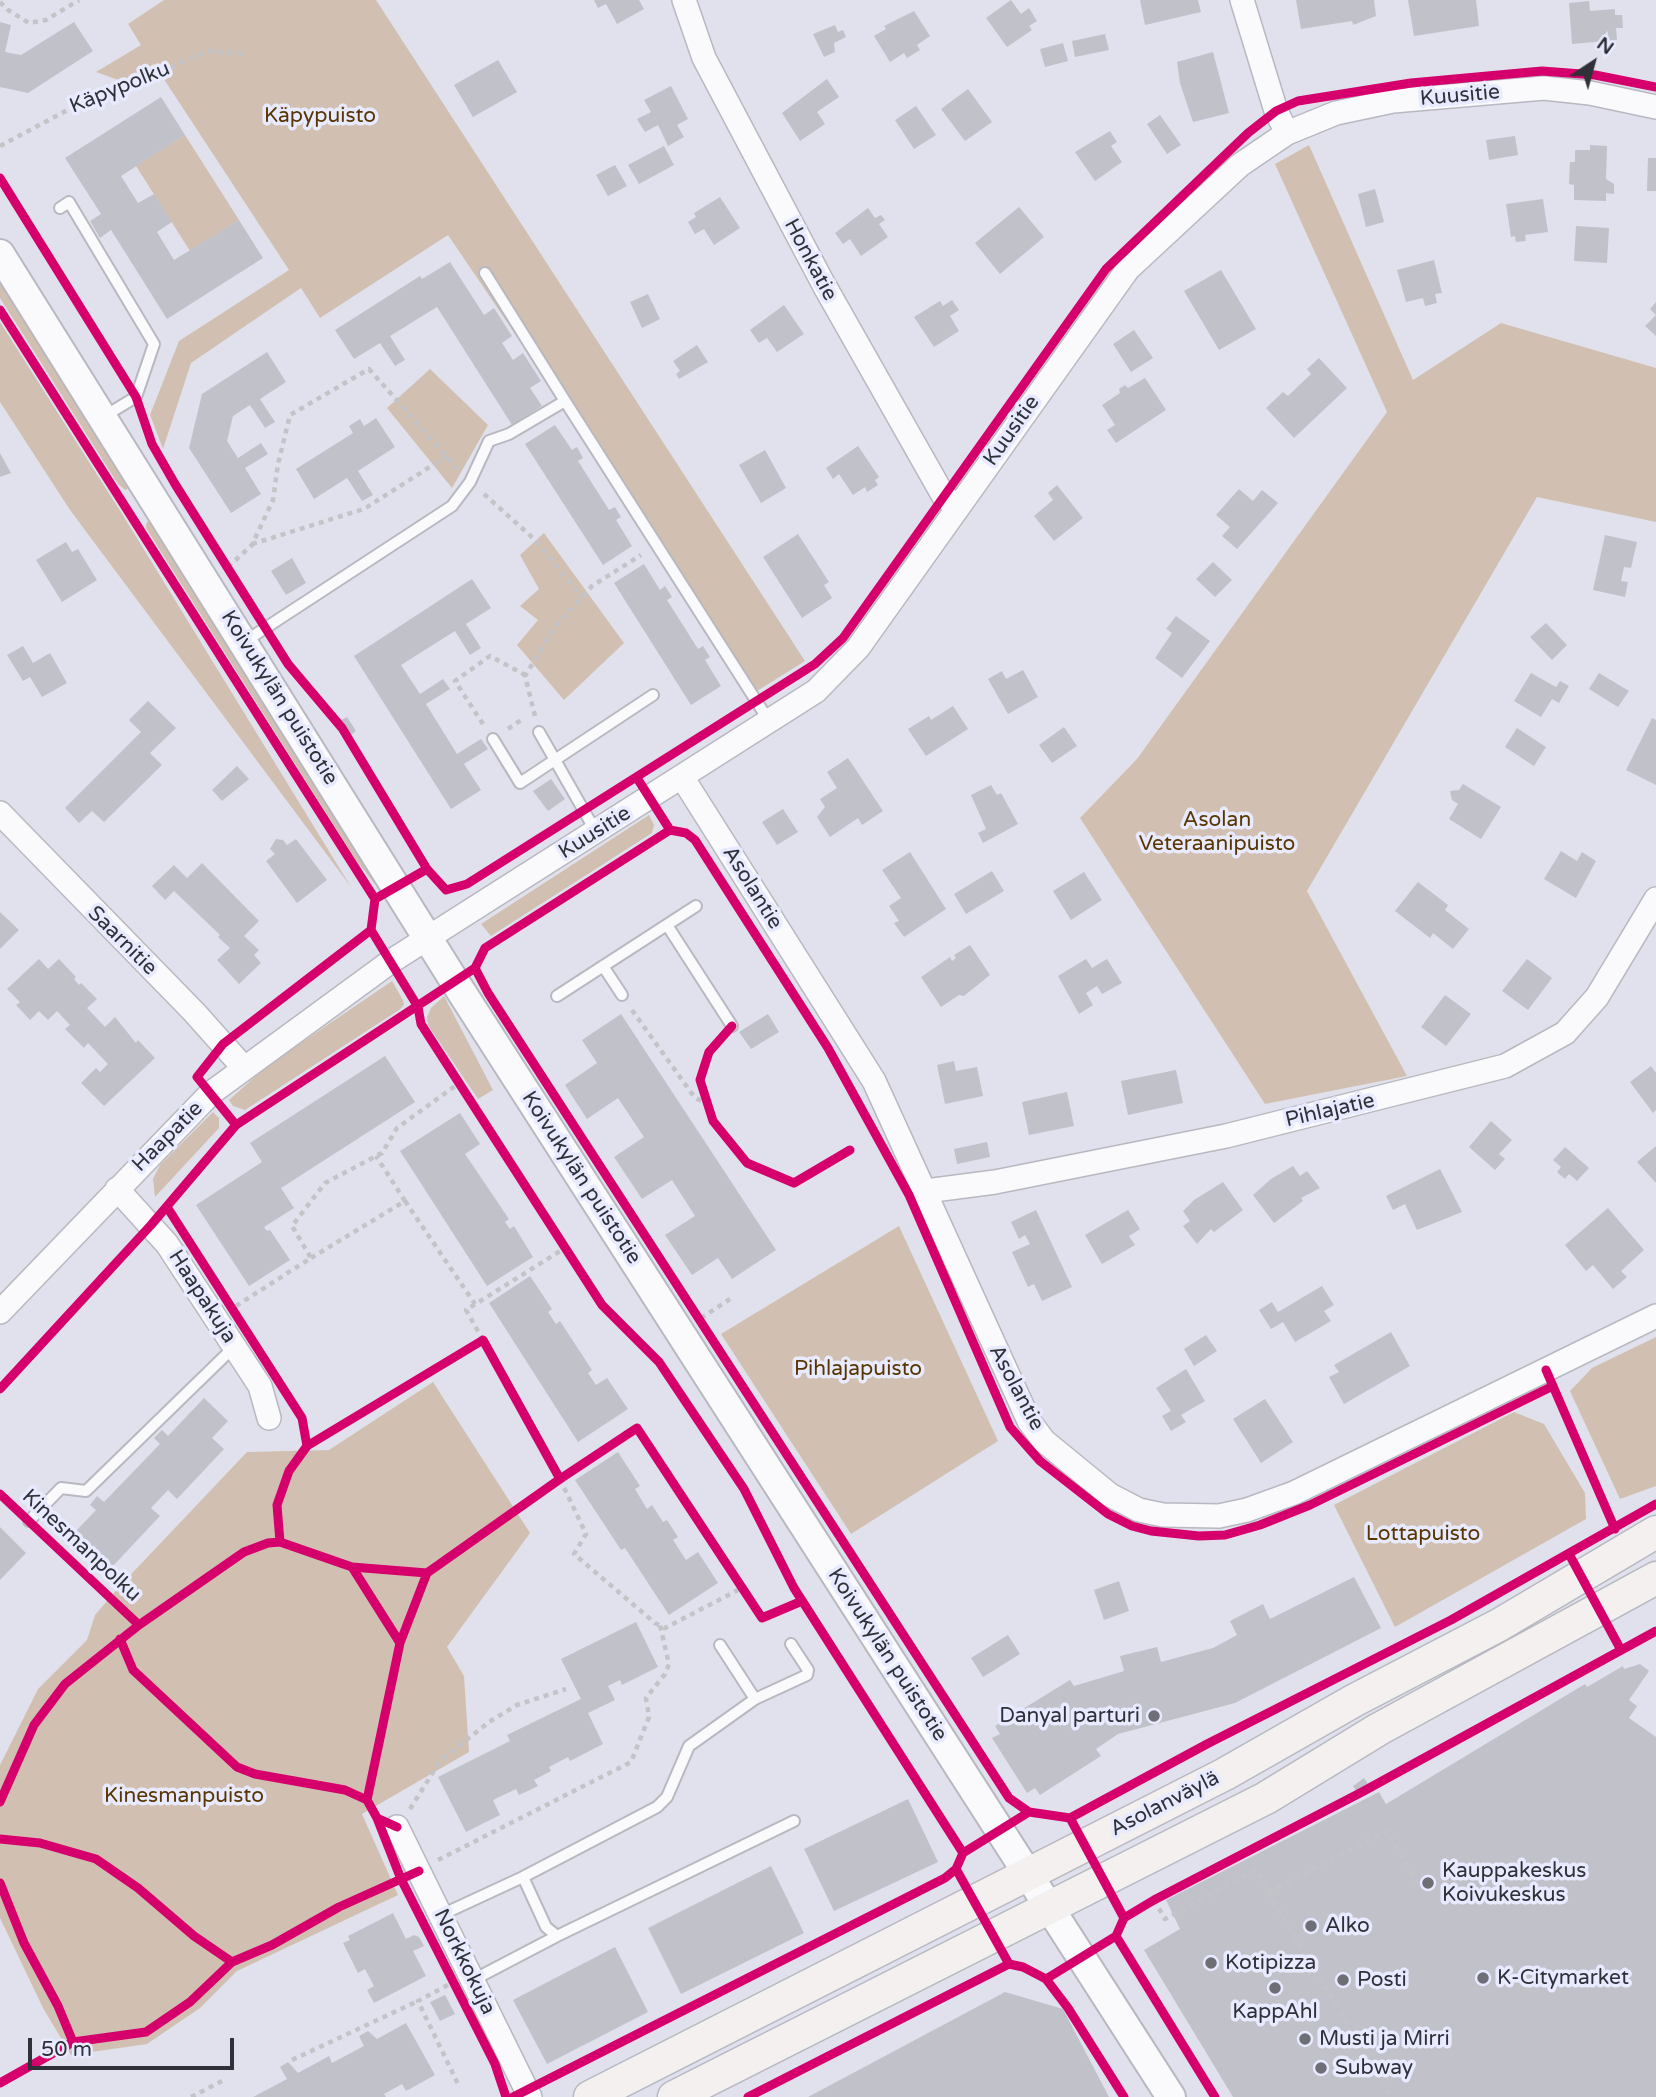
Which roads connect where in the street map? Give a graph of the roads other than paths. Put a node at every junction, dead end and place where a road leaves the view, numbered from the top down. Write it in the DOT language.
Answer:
graph roads {
  1 [pos="684,0"];
  2 [pos="1242,0"];
  3 [pos="1656,107"];
  4 [pos="1287,133"];
  5 [pos="60,208"];
  6 [pos="0,254"];
  7 [pos="485,273"];
  8 [pos="565,401"];
  9 [pos="103,417"];
  10 [pos="957,508"];
  11 [pos="244,642"];
  12 [pos="653,695"];
  13 [pos="769,721"];
  14 [pos="539,732"];
  15 [pos="493,739"];
  16 [pos="554,759"];
  17 [pos="682,777"];
  18 [pos="0,813"];
  19 [pos="596,832"];
  20 [pos="1656,899"];
  21 [pos="696,906"];
  22 [pos="667,925"];
  23 [pos="428,937"];
  24 [pos="603,966"];
  25 [pos="622,995"];
  26 [pos="557,996"];
  27 [pos="732,1026"];
  28 [pos="244,1069"];
  29 [pos="117,1189"];
  30 [pos="926,1191"];
  31 [pos="0,1312"];
  32 [pos="1656,1316"];
  33 [pos="234,1347"];
  34 [pos="269,1418"];
  35 [pos="29,1521"];
  36 [pos="1654,1539"];
  37 [pos="1656,1578"];
  38 [pos="791,1644"];
  39 [pos="720,1645"];
  40 [pos="755,1699"];
  41 [pos="794,1821"];
  42 [pos="397,1827"];
  43 [pos="1028,1873"];
  44 [pos="523,1877"];
  45 [pos="1049,1905"];
  46 [pos="441,1915"];
  47 [pos="557,1936"];
  48 [pos="463,1985"];
  49 [pos="530,2097"];
  50 [pos="590,2097"];
  51 [pos="674,2097"];
  52 [pos="1171,2097"];
  1 -- 10 [label="street, Honkatie"];
  2 -- 4 [label="street"];
  3 -- 4 [label="street, Kuusitie"];
  4 -- 10 [label="street, Kuusitie"];
  5 -- 9 [label="lane"];
  6 -- 9 [label="street, Koivukylän puistotie"];
  7 -- 8 [label="lane"];
  8 -- 11 [label="lane"];
  8 -- 13 [label="lane"];
  9 -- 11 [label="street, Koivukylän puistotie"];
  10 -- 13 [label="street, Kuusitie"];
  11 -- 23 [label="street, Koivukylän puistotie"];
  12 -- 16 [label="lane"];
  13 -- 17 [label="street, Kuusitie"];
  14 -- 16 [label="lane"];
  15 -- 16 [label="lane"];
  16 -- 19 [label="lane"];
  17 -- 19 [label="street, Kuusitie"];
  17 -- 30 [label="street, Asolantie"];
  18 -- 28 [label="street, Saarnitie"];
  19 -- 23 [label="street, Kuusitie"];
  20 -- 30 [label="street, Pihlajatie"];
  21 -- 22 [label="lane"];
  22 -- 24 [label="lane"];
  22 -- 27 [label="lane"];
  23 -- 28 [label="street, Haapatie"];
  23 -- 43 [label="street, Koivukylän puistotie"];
  24 -- 25 [label="lane"];
  24 -- 26 [label="lane"];
  28 -- 29 [label="street, Haapatie"];
  29 -- 31 [label="street, Haapatie"];
  29 -- 33 [label="street, Haapakuja"];
  30 -- 32 [label="street, Asolantie"];
  33 -- 34 [label="street, Haapakuja"];
  33 -- 35 [label="lane"];
  36 -- 43 [label="main road, Asolanväylä"];
  37 -- 45 [label="main road, Asolanväylä"];
  38 -- 40 [label="lane"];
  39 -- 40 [label="lane"];
  40 -- 44 [label="lane"];
  41 -- 47 [label="lane"];
  42 -- 46 [label="street, Norkkokuja"];
  43 -- 45 [label="street, Koivukylän puistotie"];
  43 -- 50 [label="main road, Asolanväylä"];
  44 -- 46 [label="lane"];
  44 -- 47 [label="lane"];
  45 -- 51 [label="main road, Asolanväylä"];
  45 -- 52 [label="street, Koivukylän puistotie"];
  46 -- 48 [label="street, Norkkokuja"];
  47 -- 48 [label="lane"];
  48 -- 49 [label="street, Norkkokuja"];
}
